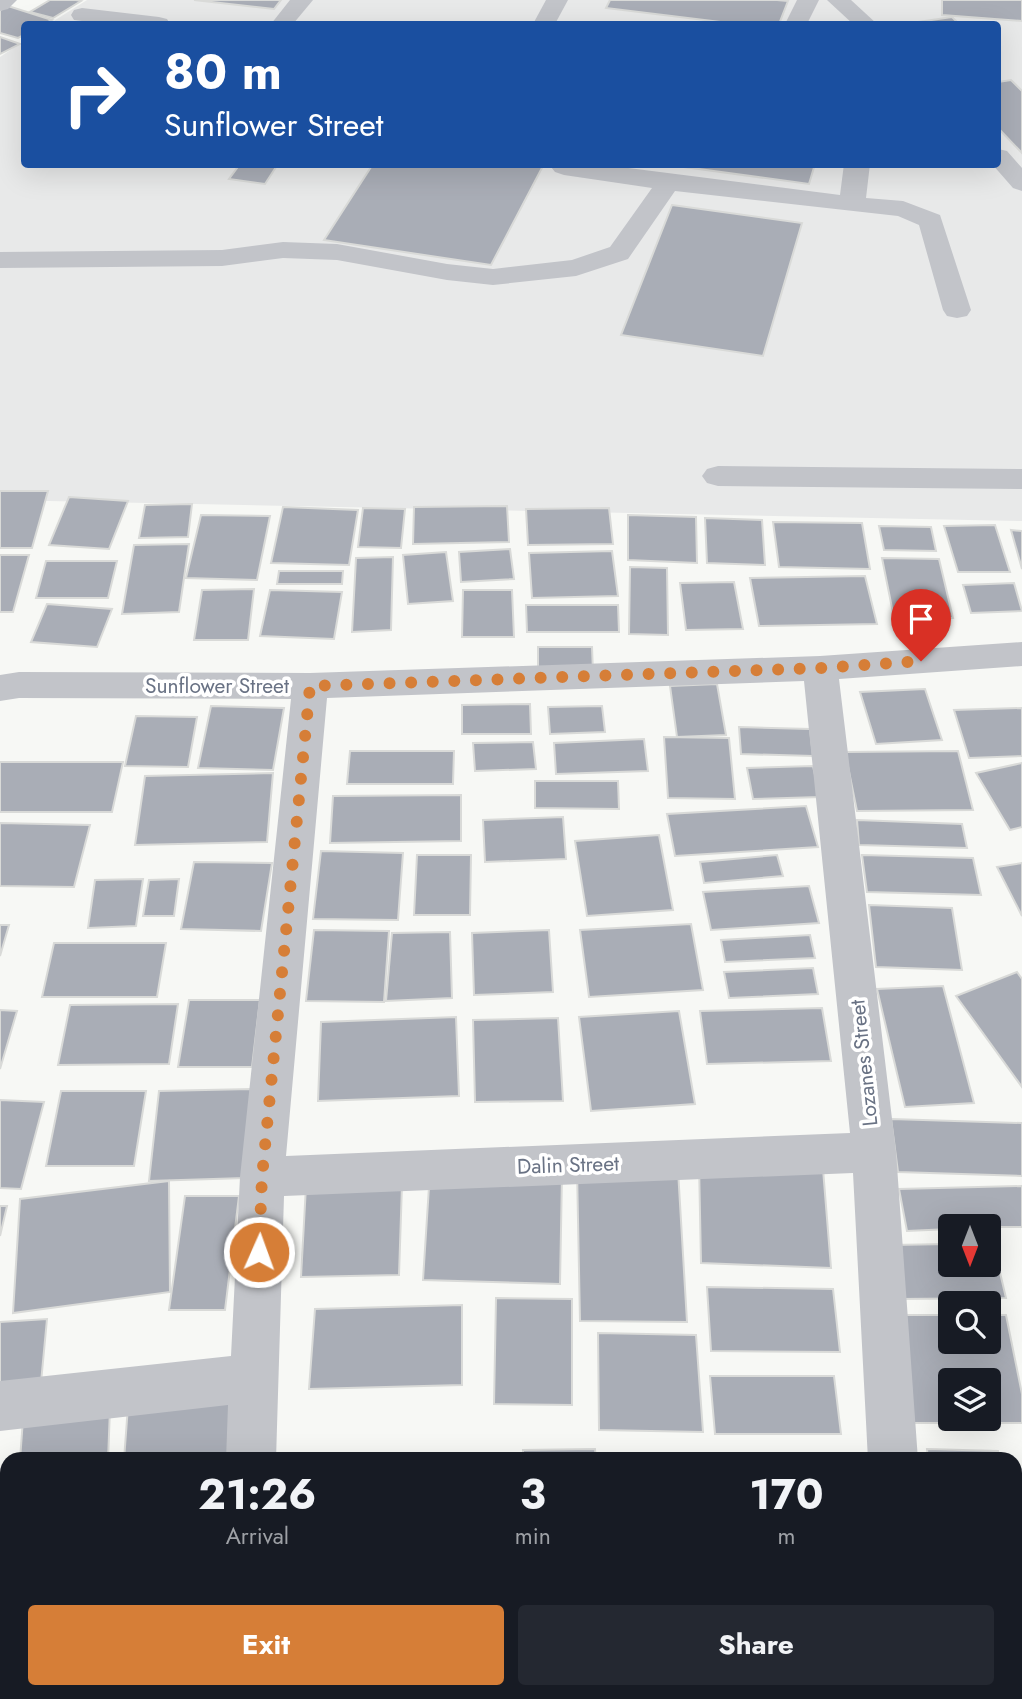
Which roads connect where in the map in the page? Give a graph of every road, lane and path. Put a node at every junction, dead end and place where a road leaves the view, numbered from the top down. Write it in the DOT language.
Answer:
graph roads {
  1 [pos="6,0"];
  2 [pos="302,0"];
  3 [pos="557,0"];
  4 [pos="808,0"];
  5 [pos="838,0"];
  6 [pos="0,4"];
  7 [pos="82,15"];
  8 [pos="133,21"];
  9 [pos="284,21"];
  10 [pos="546,21"];
  11 [pos="798,21"];
  12 [pos="862,21"];
  13 [pos="1001,159"];
  14 [pos="570,168"];
  15 [pos="856,168"];
  16 [pos="668,183"];
  17 [pos="1022,183"];
  18 [pos="852,204"];
  19 [pos="0,260"];
  20 [pos="957,310"];
  21 [pos="718,476"];
  22 [pos="1022,479"];
  23 [pos="1022,654"];
  24 [pos="820,668"];
  25 [pos="310,686"];
  26 [pos="0,688"];
  27 [pos="874,1152"];
  28 [pos="262,1177"];
  29 [pos="254,1378"];
  30 [pos="0,1406"];
  31 [pos="251,1452"];
  32 [pos="893,1452"];
  1 -- 6 [label="street"];
  2 -- 9 [label="street"];
  3 -- 10 [label="street"];
  4 -- 11 [label="street"];
  5 -- 12 [label="street"];
  7 -- 8 [label="street"];
  13 -- 17 [label="street"];
  14 -- 16 [label="street"];
  15 -- 18 [label="street"];
  16 -- 18 [label="street"];
  16 -- 19 [label="street"];
  18 -- 20 [label="street"];
  21 -- 22 [label="street"];
  23 -- 24 [label="street, Sunflower Street"];
  24 -- 25 [label="street, Sunflower Street"];
  24 -- 27 [label="street, Lozanes Street"];
  25 -- 26 [label="street, Sunflower Street"];
  25 -- 28 [label="street"];
  27 -- 28 [label="street, Dalin Street"];
  27 -- 32 [label="street, Lozanes Street"];
  28 -- 29 [label="street"];
  29 -- 30 [label="street"];
  29 -- 31 [label="street"];
}
